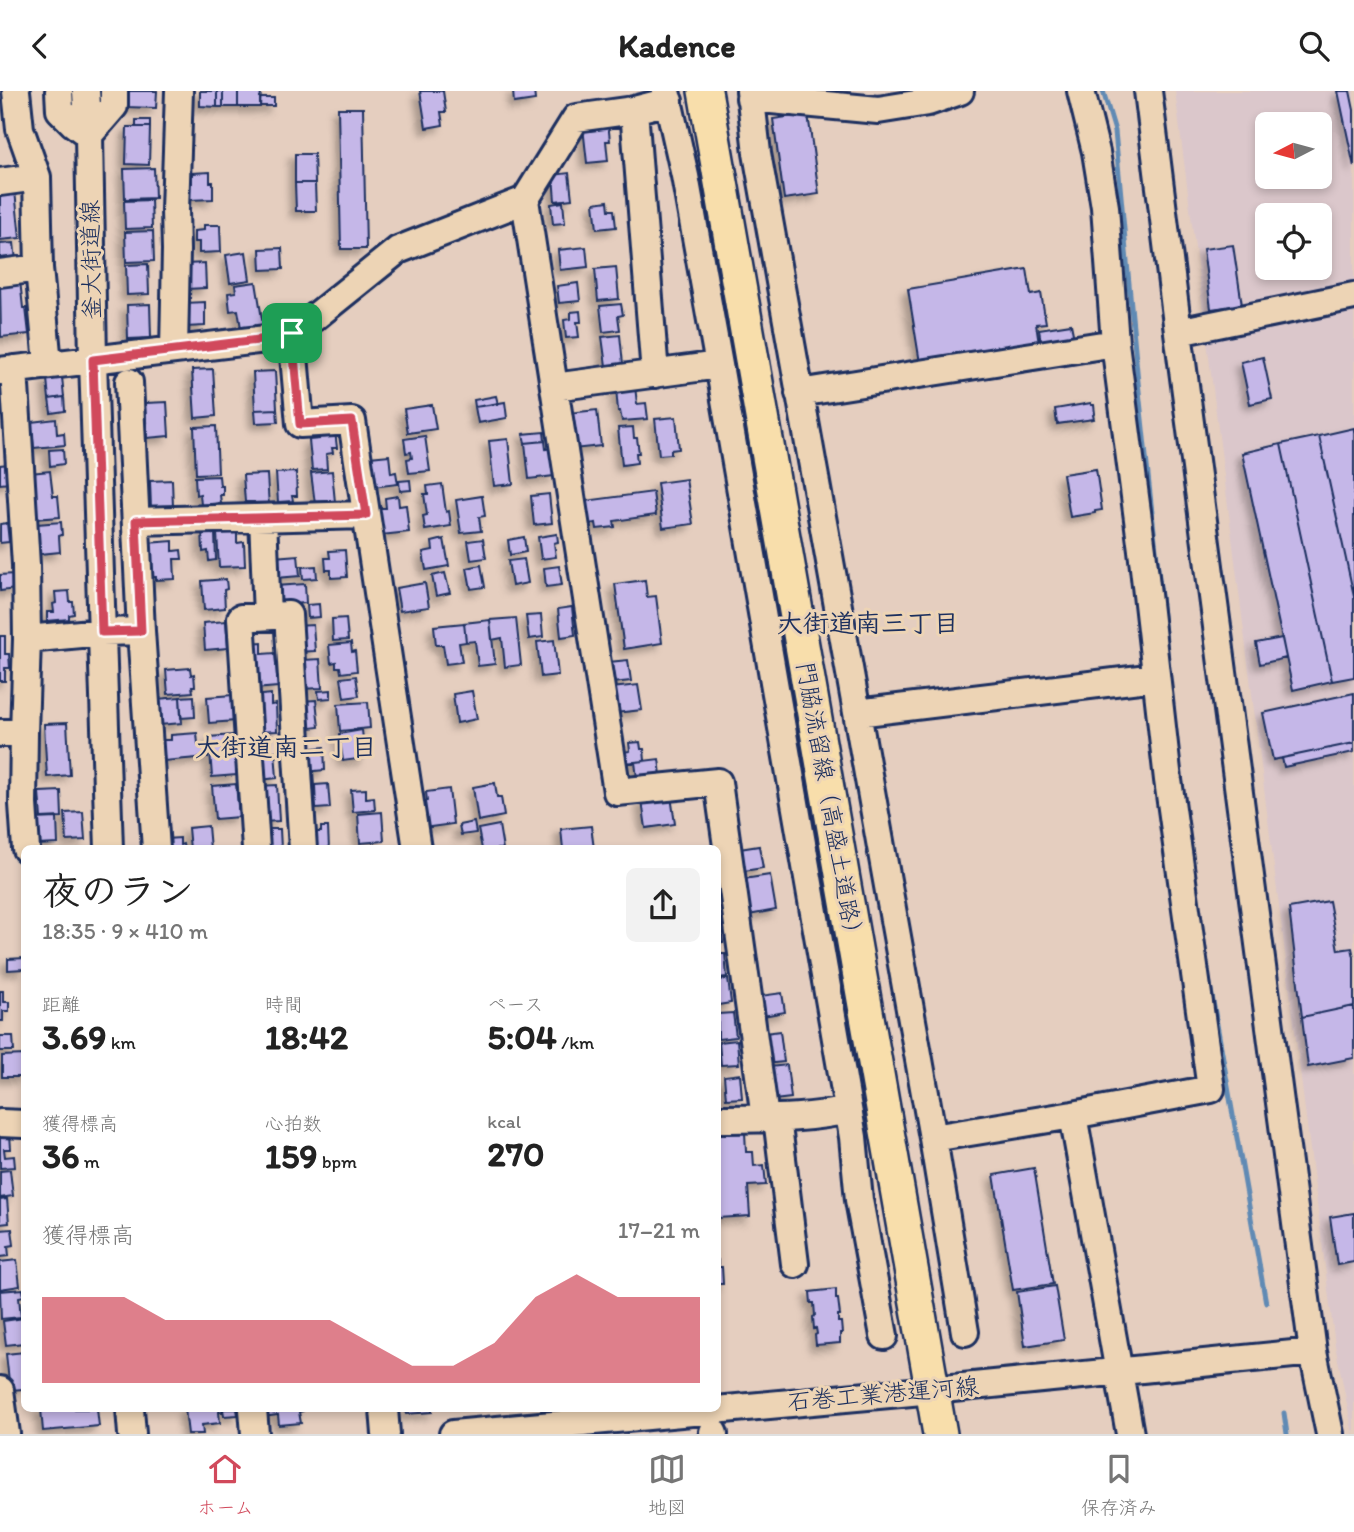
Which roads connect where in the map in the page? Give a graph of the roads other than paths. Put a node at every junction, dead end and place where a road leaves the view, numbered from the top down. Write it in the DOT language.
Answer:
graph roads {
  1 [pos="16,91"];
  2 [pos="59,91"];
  3 [pos="86,91"];
  4 [pos="114,91"];
  5 [pos="179,91"];
  6 [pos="705,91"];
  7 [pos="960,91"];
  8 [pos="1081,91"];
  9 [pos="1148,91"];
  10 [pos="750,94"];
  11 [pos="668,96"];
  12 [pos="878,100"];
  13 [pos="634,110"];
  14 [pos="89,135"];
  15 [pos="37,177"];
  16 [pos="0,182"];
  17 [pos="525,200"];
  18 [pos="39,268"];
  19 [pos="0,273"];
  20 [pos="1354,296"];
  21 [pos="1178,332"];
  22 [pos="292,333"];
  23 [pos="1115,343"];
  24 [pos="174,350"];
  25 [pos="93,360"];
  26 [pos="48,364"];
  27 [pos="719,365"];
  28 [pos="7,370"];
  29 [pos="655,374"];
  30 [pos="130,382"];
  31 [pos="554,387"];
  32 [pos="799,393"];
  33 [pos="366,515"];
  34 [pos="263,518"];
  35 [pos="136,521"];
  36 [pos="267,616"];
  37 [pos="141,631"];
  38 [pos="102,632"];
  39 [pos="27,639"];
  40 [pos="1156,677"];
  41 [pos="857,713"];
  42 [pos="12,733"];
  43 [pos="26,845"];
  44 [pos="109,845"];
  45 [pos="156,845"];
  46 [pos="257,845"];
  47 [pos="303,845"];
  48 [pos="416,845"];
  49 [pos="847,1110"];
  50 [pos="1073,1115"];
  51 [pos="771,1118"];
  52 [pos="721,1119"];
  53 [pos="0,1123"];
  54 [pos="21,1123"];
  55 [pos="933,1139"];
  56 [pos="795,1264"];
  57 [pos="965,1332"];
  58 [pos="884,1336"];
  59 [pos="1313,1352"];
  60 [pos="1119,1371"];
  61 [pos="0,1389"];
  62 [pos="933,1390"];
  63 [pos="721,1411"];
  64 [pos="130,1412"];
  65 [pos="253,1412"];
  66 [pos="384,1412"];
  67 [pos="707,1412"];
  68 [pos="614,1421"];
  69 [pos="506,1424"];
  70 [pos="6,1434"];
  71 [pos="132,1434"];
  72 [pos="255,1434"];
  73 [pos="386,1434"];
  74 [pos="453,1434"];
  75 [pos="940,1434"];
  76 [pos="1130,1434"];
  77 [pos="1331,1434"];
  1 -- 15 [label="street"];
  2 -- 14 [label="street"];
  3 -- 14 [label="street, 釜大街道線"];
  4 -- 14 [label="street"];
  5 -- 24 [label="street"];
  6 -- 62 [label="main road, 門脇流留線（高盛土道路）"];
  7 -- 12 [label="street"];
  8 -- 23 [label="street"];
  9 -- 21 [label="street"];
  10 -- 12 [label="street"];
  10 -- 32 [label="street"];
  11 -- 13 [label="street"];
  11 -- 27 [label="street"];
  13 -- 17 [label="street"];
  13 -- 29 [label="street"];
  14 -- 25 [label="street, 釜大街道線"];
  15 -- 16 [label="street"];
  15 -- 18 [label="street"];
  17 -- 22 [label="street"];
  17 -- 31 [label="street"];
  18 -- 19 [label="street"];
  18 -- 26 [label="street"];
  20 -- 21 [label="street"];
  21 -- 59 [label="street"];
  22 -- 24 [label="street"];
  22 -- 33 [label="street"];
  23 -- 32 [label="street"];
  23 -- 40 [label="street"];
  24 -- 25 [label="street"];
  25 -- 26 [label="street"];
  25 -- 38 [label="street, 釜大街道線"];
  26 -- 28 [label="street"];
  27 -- 29 [label="street"];
  27 -- 49 [label="street"];
  28 -- 39 [label="street"];
  29 -- 31 [label="street"];
  30 -- 35 [label="street"];
  31 -- 51 [label="street"];
  32 -- 41 [label="street"];
  33 -- 34 [label="street"];
  33 -- 48 [label="street"];
  34 -- 35 [label="street"];
  34 -- 36 [label="street"];
  35 -- 37 [label="street"];
  36 -- 46 [label="street"];
  36 -- 47 [label="street"];
  37 -- 38 [label="street"];
  37 -- 45 [label="street"];
  38 -- 39 [label="street"];
  38 -- 44 [label="street, 釜大街道線"];
  39 -- 42 [label="street"];
  40 -- 41 [label="street"];
  40 -- 50 [label="street"];
  41 -- 55 [label="street"];
  42 -- 43 [label="street"];
  49 -- 51 [label="street"];
  49 -- 58 [label="street"];
  50 -- 55 [label="street"];
  50 -- 60 [label="street"];
  51 -- 52 [label="street"];
  51 -- 56 [label="street"];
  53 -- 54 [label="street"];
  55 -- 57 [label="street"];
  59 -- 60 [label="street, 石巻工業港運河線"];
  59 -- 77 [label="street"];
  60 -- 62 [label="street, 石巻工業港運河線"];
  60 -- 76 [label="street"];
  61 -- 70 [label="street"];
  62 -- 63 [label="street, 石巻工業港運河線"];
  62 -- 75 [label="main road, 門脇流留線（高盛土道路）"];
  64 -- 71 [label="street"];
  65 -- 72 [label="street"];
  66 -- 73 [label="street"];
  67 -- 68 [label="street, 石巻工業港運河線"];
  68 -- 69 [label="street, 石巻工業港運河線"];
  69 -- 74 [label="street, 石巻工業港運河線"];
}
